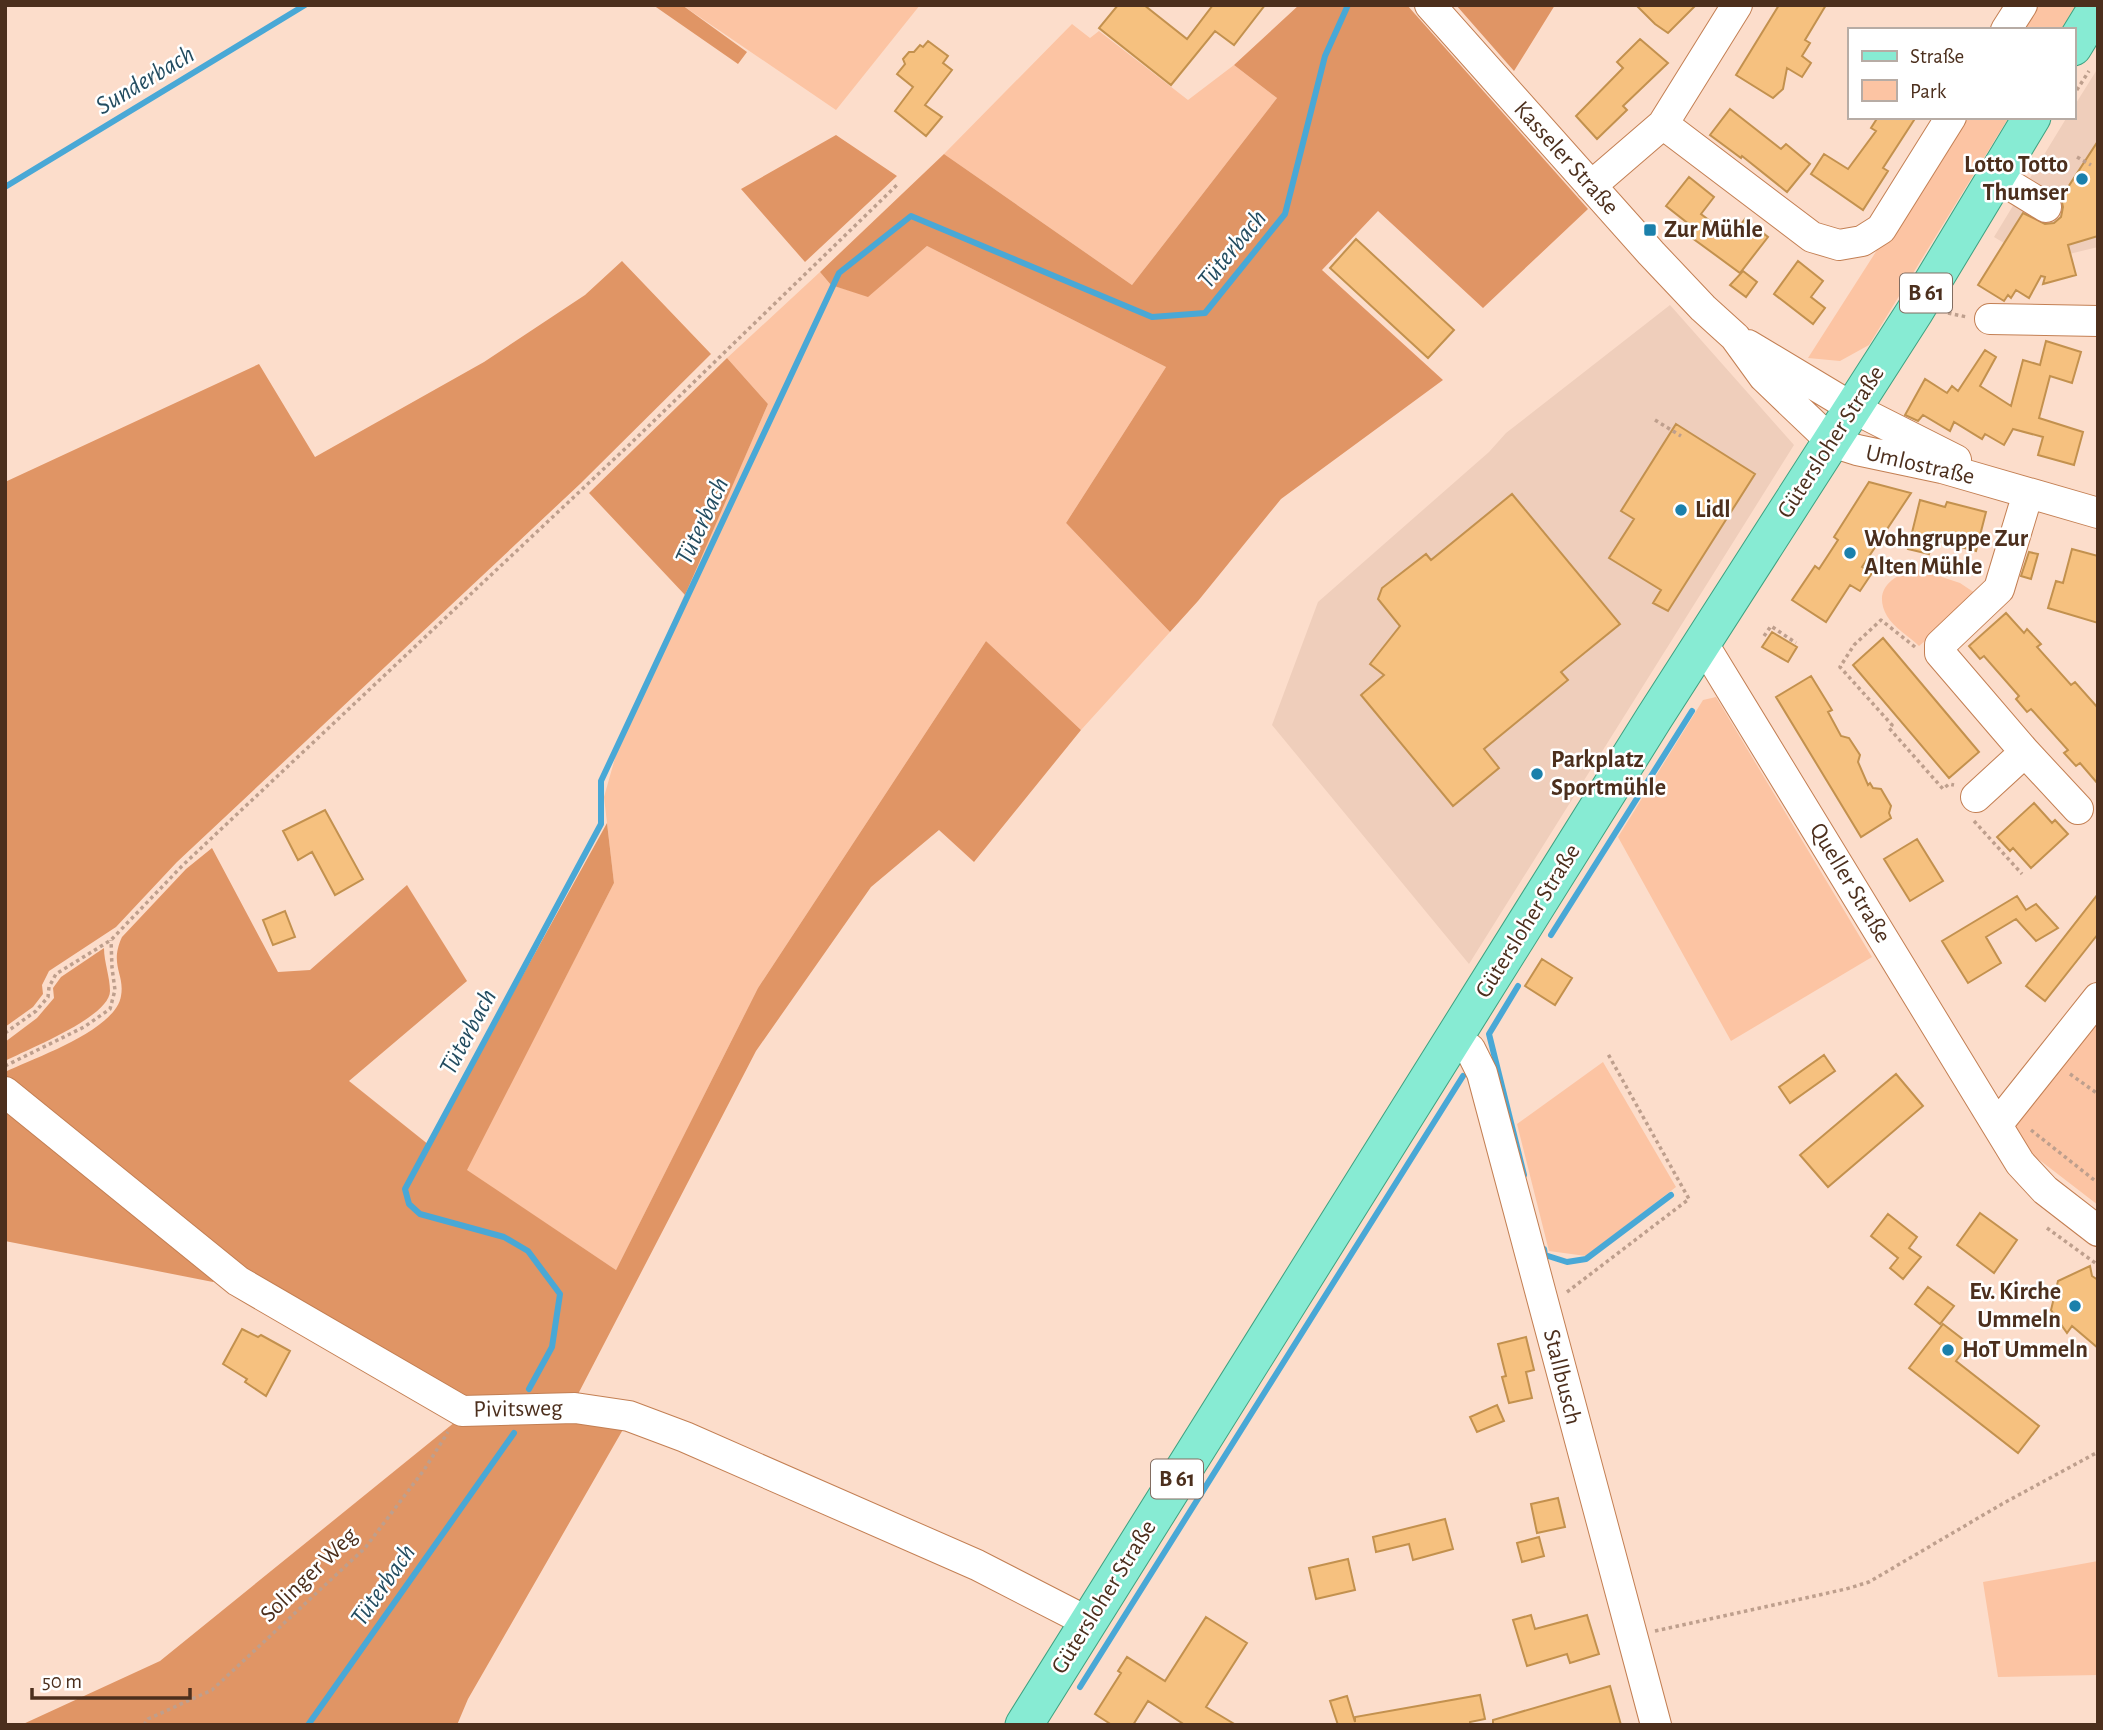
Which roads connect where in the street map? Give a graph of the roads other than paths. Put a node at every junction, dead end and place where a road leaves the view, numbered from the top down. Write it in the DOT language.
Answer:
graph roads {
  1 [pos="1430,5"];
  2 [pos="1738,5"];
  3 [pos="2022,5"];
  4 [pos="2098,6"];
  5 [pos="2007,28"];
  6 [pos="2082,57"];
  7 [pos="1950,119"];
  8 [pos="2031,119"];
  9 [pos="1664,124"];
  10 [pos="1997,177"];
  11 [pos="1591,186"];
  12 [pos="2046,207"];
  13 [pos="1990,319"];
  14 [pos="2098,321"];
  15 [pos="1735,337"];
  16 [pos="1853,408"];
  17 [pos="1832,442"];
  18 [pos="2019,490"];
  19 [pos="2098,513"];
  20 [pos="1703,642"];
  21 [pos="2025,752"];
  22 [pos="1976,797"];
  23 [pos="2078,808"];
  24 [pos="2098,998"];
  25 [pos="1455,1039"];
  26 [pos="5,1092"];
  27 [pos="2010,1125"];
  28 [pos="2098,1231"];
  29 [pos="1088,1622"];
  30 [pos="1024,1725"];
  31 [pos="1656,1725"];
  1 -- 11 [label="street, Kasseler Straße"];
  2 -- 9 [label="street"];
  3 -- 5 [label="street"];
  4 -- 6 [label="main road"];
  7 -- 9 [label="street"];
  8 -- 10 [label="main road, Gütersloher Straße / B 61"];
  9 -- 11 [label="street"];
  10 -- 12 [label="street"];
  10 -- 16 [label="main road, Gütersloher Straße / B 61"];
  11 -- 15 [label="street, Kasseler Straße"];
  13 -- 14 [label="street"];
  15 -- 16 [label="street, Kasseler Straße"];
  15 -- 17 [label="street, Kasseler Straße"];
  16 -- 17 [label="main road, Gütersloher Straße / B 61"];
  16 -- 18 [label="street, Umlostraße"];
  17 -- 18 [label="street, Umlostraße"];
  17 -- 20 [label="main road, Gütersloher Straße / B 61"];
  18 -- 19 [label="street, Umlostraße"];
  18 -- 21 [label="street"];
  20 -- 25 [label="main road, Gütersloher Straße / B 61"];
  20 -- 27 [label="street, Queller Straße"];
  21 -- 22 [label="street"];
  21 -- 23 [label="street"];
  24 -- 27 [label="street"];
  25 -- 29 [label="main road, Gütersloher Straße / B 61"];
  25 -- 31 [label="street, Stallbusch"];
  26 -- 29 [label="street, Pivitsweg"];
  27 -- 28 [label="street, Queller Straße"];
  29 -- 30 [label="main road, Gütersloher Straße / B 61"];
}
